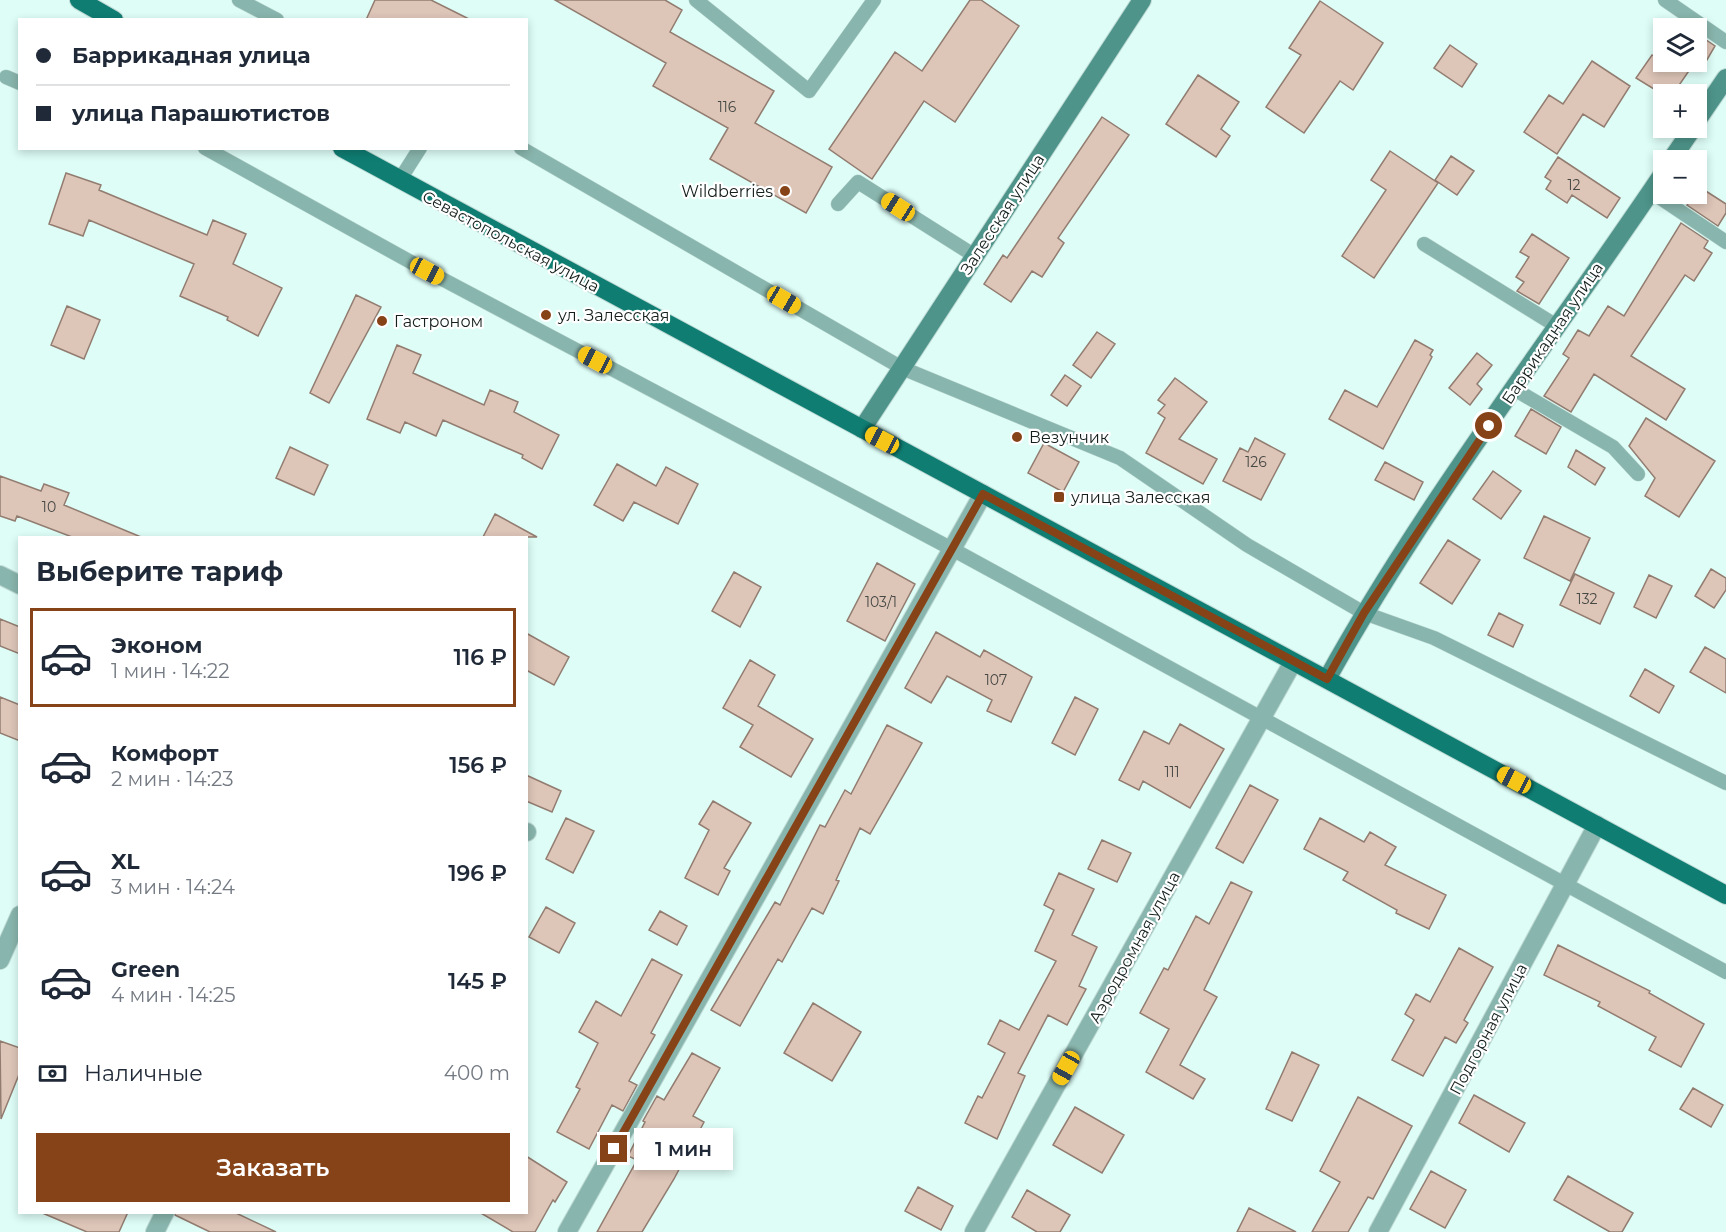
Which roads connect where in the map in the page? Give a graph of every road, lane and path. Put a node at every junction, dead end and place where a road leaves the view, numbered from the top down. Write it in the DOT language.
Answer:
graph roads {
  1 [pos="79,0"];
  2 [pos="239,0"];
  3 [pos="696,0"];
  4 [pos="874,0"];
  5 [pos="1142,0"];
  6 [pos="1665,0"];
  7 [pos="110,18"];
  8 [pos="273,18"];
  9 [pos="1726,42"];
  10 [pos="6,77"];
  11 [pos="1726,78"];
  12 [pos="18,82"];
  13 [pos="1707,106"];
  14 [pos="209,150"];
  15 [pos="345,150"];
  16 [pos="419,150"];
  17 [pos="524,150"];
  18 [pos="399,181"];
  19 [pos="1653,187"];
  20 [pos="1650,191"];
  21 [pos="838,204"];
  22 [pos="1726,242"];
  23 [pos="1425,244"];
  24 [pos="975,256"];
  25 [pos="1555,326"];
  26 [pos="902,368"];
  27 [pos="1514,389"];
  28 [pos="862,429"];
  29 [pos="1638,474"];
  30 [pos="983,494"];
  31 [pos="952,549"];
  32 [pos="0,575"];
  33 [pos="18,584"];
  34 [pos="1364,613"];
  35 [pos="1293,662"];
  36 [pos="1327,679"];
  37 [pos="1262,719"];
  38 [pos="1726,783"];
  39 [pos="1597,825"];
  40 [pos="1565,885"];
  41 [pos="1726,895"];
  42 [pos="18,920"];
  43 [pos="0,960"];
  44 [pos="1726,972"];
  45 [pos="164,1214"];
  46 [pos="155,1232"];
  47 [pos="567,1232"];
  48 [pos="974,1232"];
  49 [pos="1378,1232"];
  1 -- 7 [label="main road"];
  2 -- 8 [label="lane"];
  3 -- 4 [label="lane"];
  5 -- 24 [label="street, Залесская улица"];
  6 -- 9 [label="lane"];
  10 -- 12 [label="lane"];
  11 -- 13 [label="street"];
  14 -- 31 [label="lane"];
  15 -- 18 [label="main road, Севастопольская улица"];
  16 -- 18 [label="lane"];
  17 -- 26 [label="lane"];
  18 -- 28 [label="main road, Севастопольская улица"];
  19 -- 20 [label="street, Баррикадная улица"];
  20 -- 22 [label="lane"];
  20 -- 25 [label="street, Баррикадная улица"];
  21 -- 24 [label="lane"];
  23 -- 25 [label="lane"];
  24 -- 26 [label="street, Залесская улица"];
  25 -- 27 [label="street, Баррикадная улица"];
  26 -- 28 [label="street, Залесская улица"];
  26 -- 34 [label="lane"];
  27 -- 29 [label="lane"];
  27 -- 34 [label="street, Баррикадная улица"];
  28 -- 30 [label="main road, Севастопольская улица"];
  30 -- 31 [label="street"];
  30 -- 35 [label="main road, Севастопольская улица"];
  31 -- 37 [label="lane"];
  31 -- 47 [label="street"];
  32 -- 33 [label="street"];
  34 -- 36 [label="street, Баррикадная улица"];
  34 -- 38 [label="lane"];
  35 -- 36 [label="main road, Севастопольская улица"];
  35 -- 37 [label="street, Аэродромная улица"];
  36 -- 39 [label="main road, Севастопольская улица"];
  37 -- 40 [label="lane"];
  37 -- 48 [label="street, Аэродромная улица"];
  39 -- 40 [label="street, Подгорная улица"];
  39 -- 41 [label="main road, Севастопольская улица"];
  40 -- 44 [label="lane"];
  40 -- 49 [label="street, Подгорная улица"];
  42 -- 43 [label="street"];
  45 -- 46 [label="street"];
}
